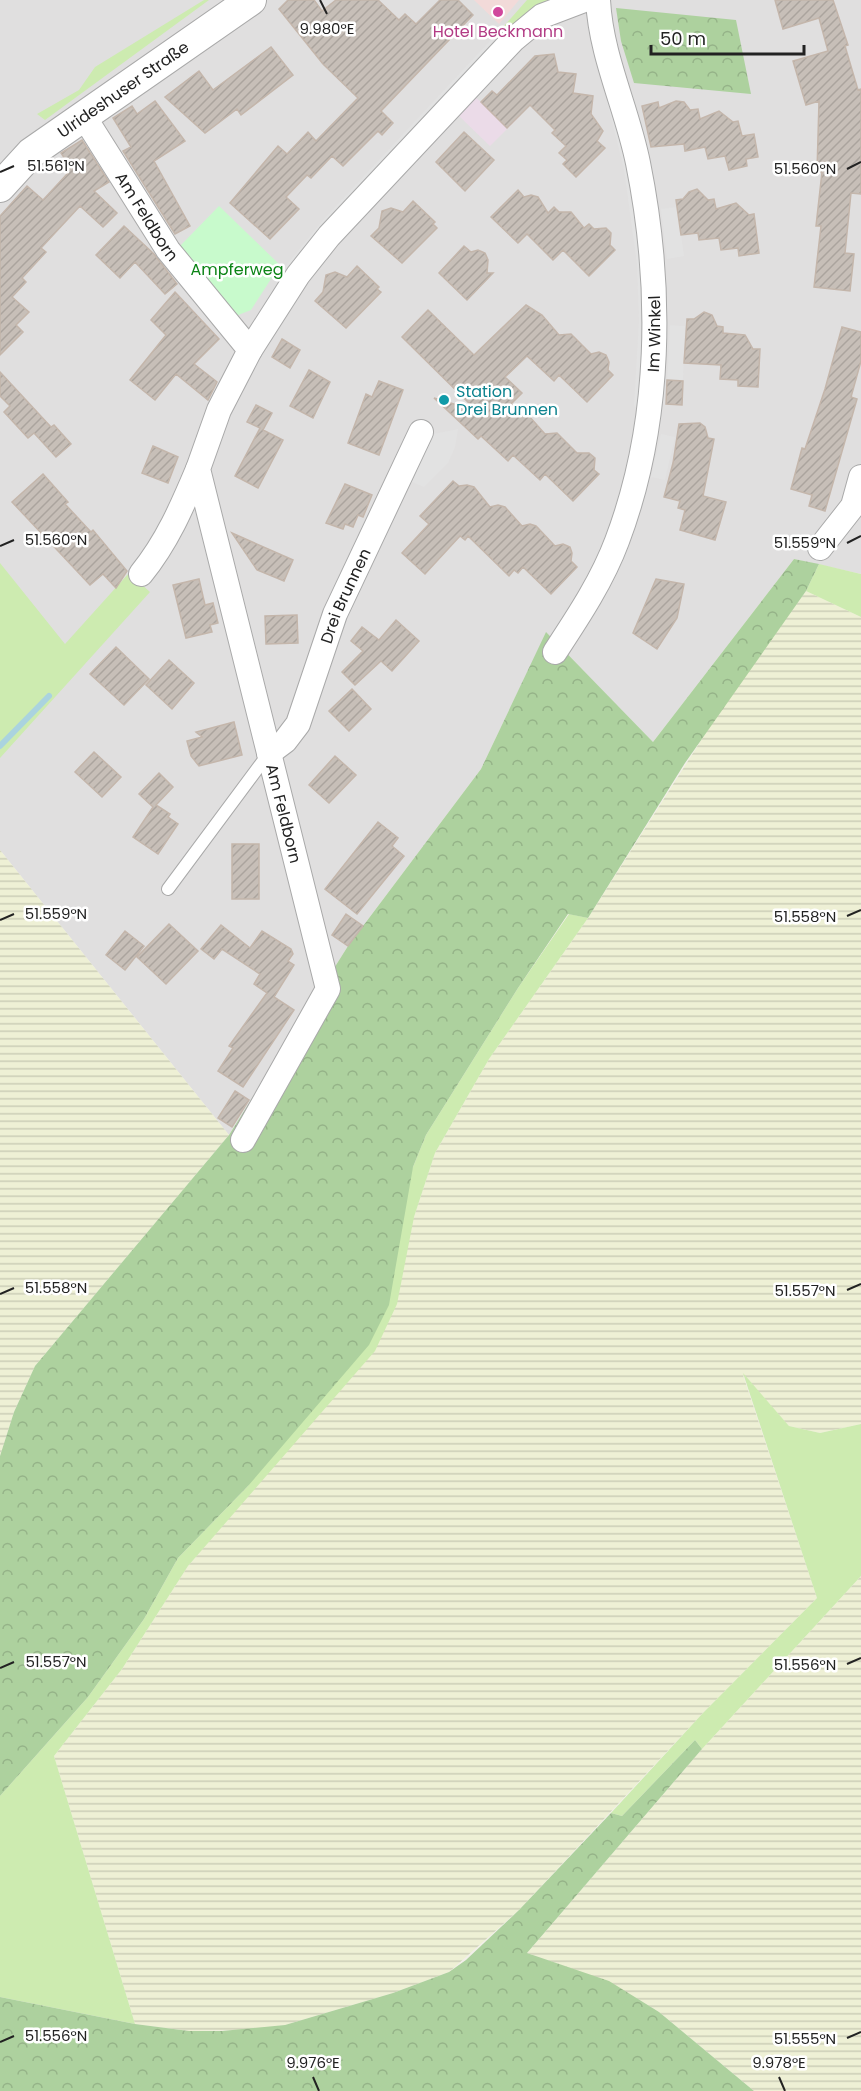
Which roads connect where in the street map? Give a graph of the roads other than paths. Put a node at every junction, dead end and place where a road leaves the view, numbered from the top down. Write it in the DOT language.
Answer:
graph roads {
  1 [pos="251,0"];
  2 [pos="584,0"];
  3 [pos="598,0"];
  4 [pos="83,115"];
  5 [pos="0,187"];
  6 [pos="250,350"];
  7 [pos="421,432"];
  8 [pos="198,469"];
  9 [pos="861,477"];
  10 [pos="820,549"];
  11 [pos="141,574"];
  12 [pos="555,652"];
  13 [pos="269,753"];
  14 [pos="168,889"];
  15 [pos="243,1140"];
  1 -- 4 [label="street, Ulrideshuser Straße"];
  2 -- 6 [label="street"];
  3 -- 12 [label="street, Im Winkel"];
  4 -- 5 [label="street, Ulrideshuser Straße"];
  4 -- 6 [label="street, Am Feldborn"];
  6 -- 8 [label="street"];
  7 -- 13 [label="street, Drei Brunnen"];
  8 -- 11 [label="street"];
  8 -- 13 [label="street, Am Feldborn"];
  9 -- 10 [label="street"];
  13 -- 14 [label="lane"];
  13 -- 15 [label="street, Am Feldborn"];
}
